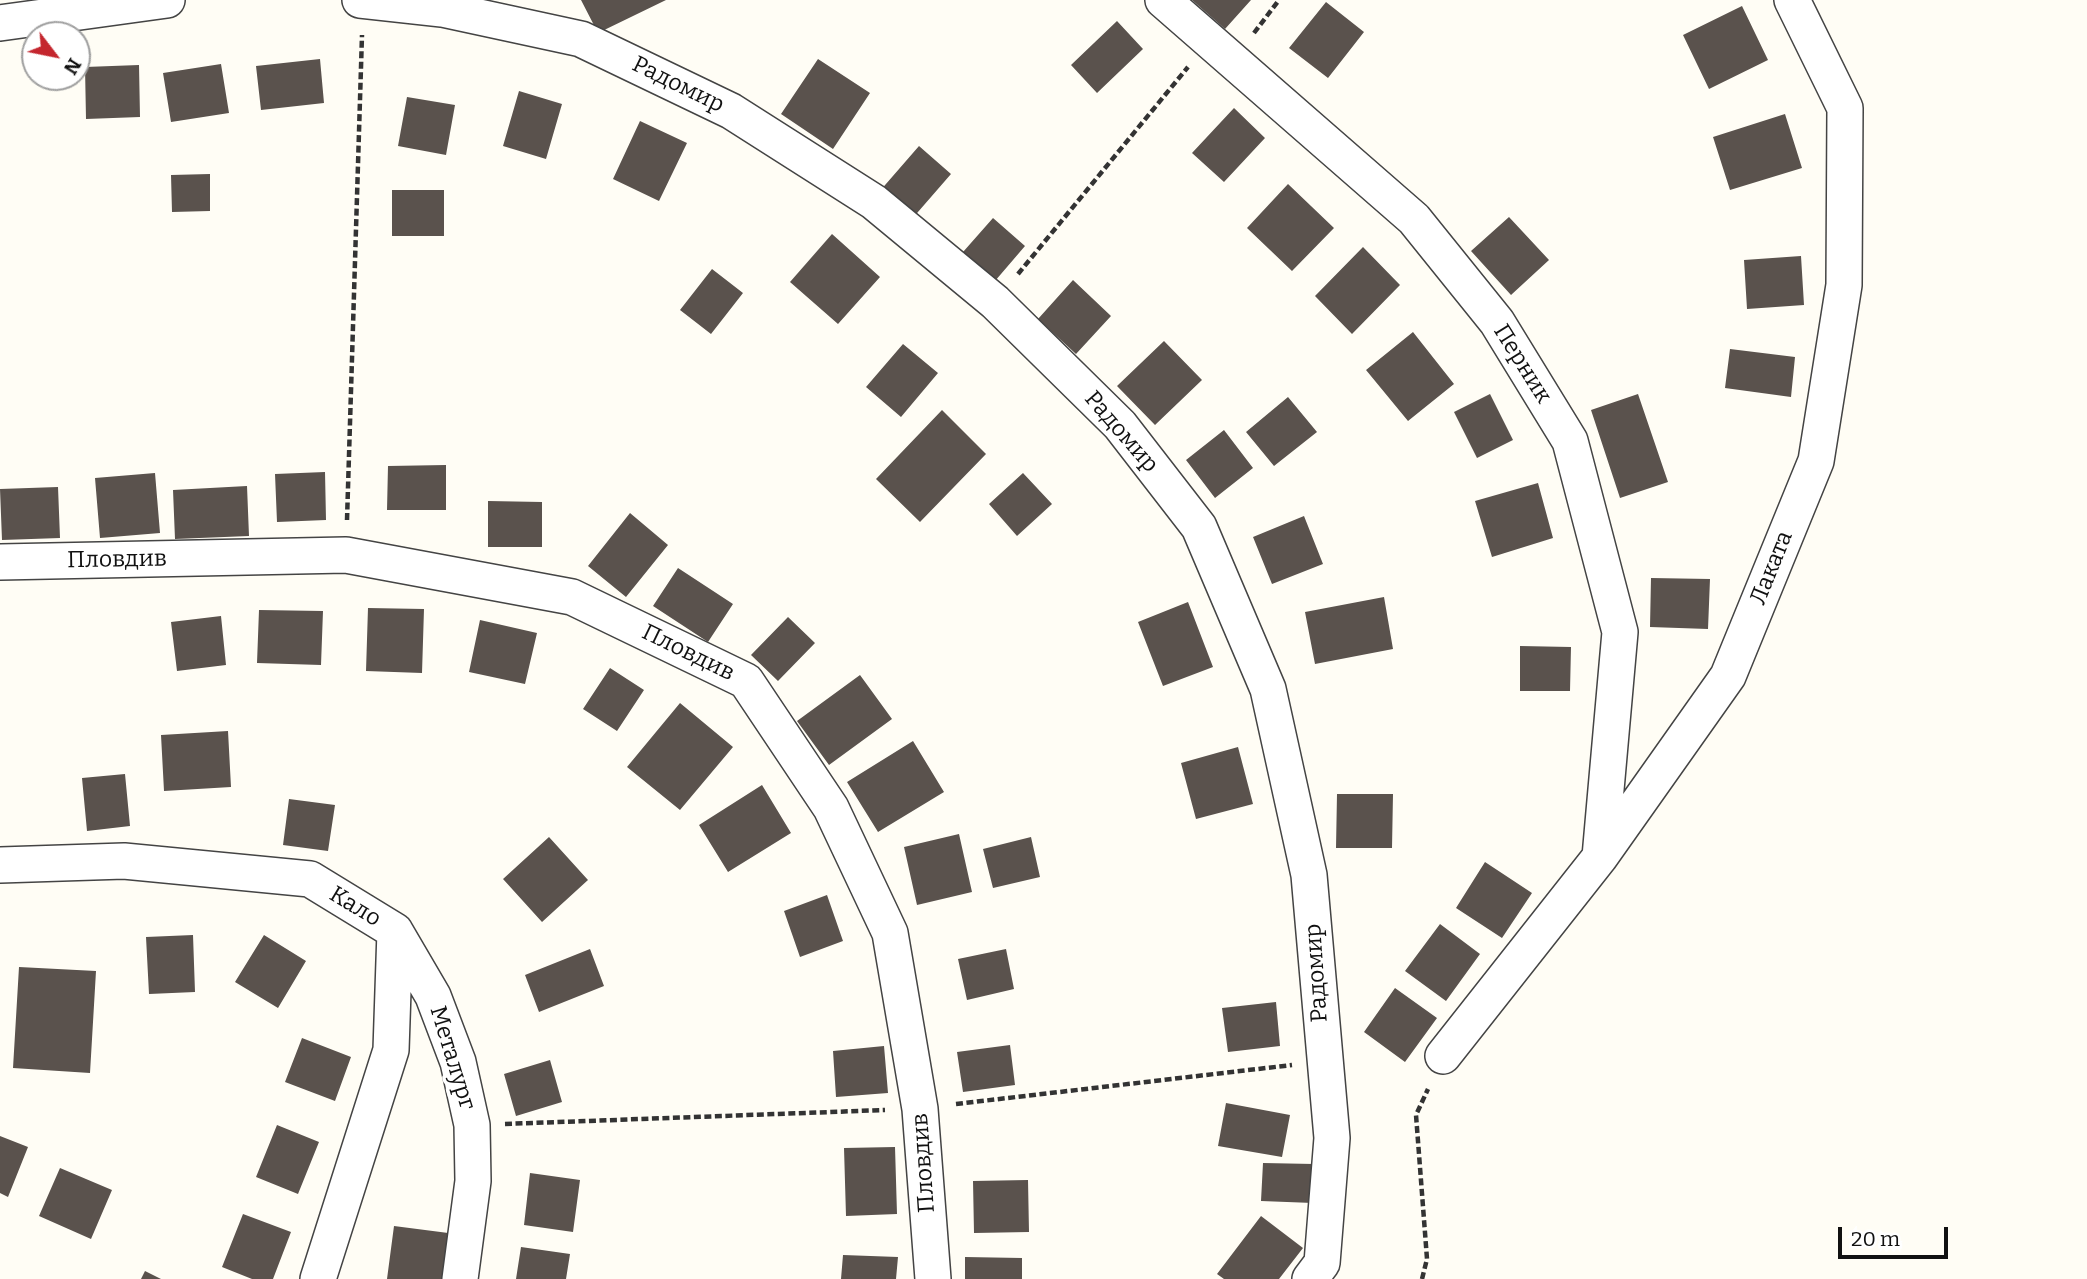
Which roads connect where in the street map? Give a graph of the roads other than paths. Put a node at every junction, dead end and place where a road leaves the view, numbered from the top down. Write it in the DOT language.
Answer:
graph roads {
  1 [pos="167,0"];
  2 [pos="362,0"];
  3 [pos="1163,0"];
  4 [pos="1792,0"];
  5 [pos="0,23"];
  6 [pos="0,562"];
  7 [pos="1600,858"];
  8 [pos="0,865"];
  9 [pos="395,930"];
  10 [pos="1443,1056"];
  11 [pos="318,1279"];
  12 [pos="460,1279"];
  13 [pos="933,1279"];
  14 [pos="1310,1279"];
  1 -- 5 [label="street"];
  2 -- 14 [label="street, Радомир"];
  3 -- 7 [label="street, Перник"];
  4 -- 7 [label="street, Лаката"];
  6 -- 13 [label="street, Пловдив"];
  7 -- 10 [label="street, Лаката"];
  8 -- 9 [label="street, Кало"];
  9 -- 11 [label="street, Кало"];
  9 -- 12 [label="street, Металург"];
}
